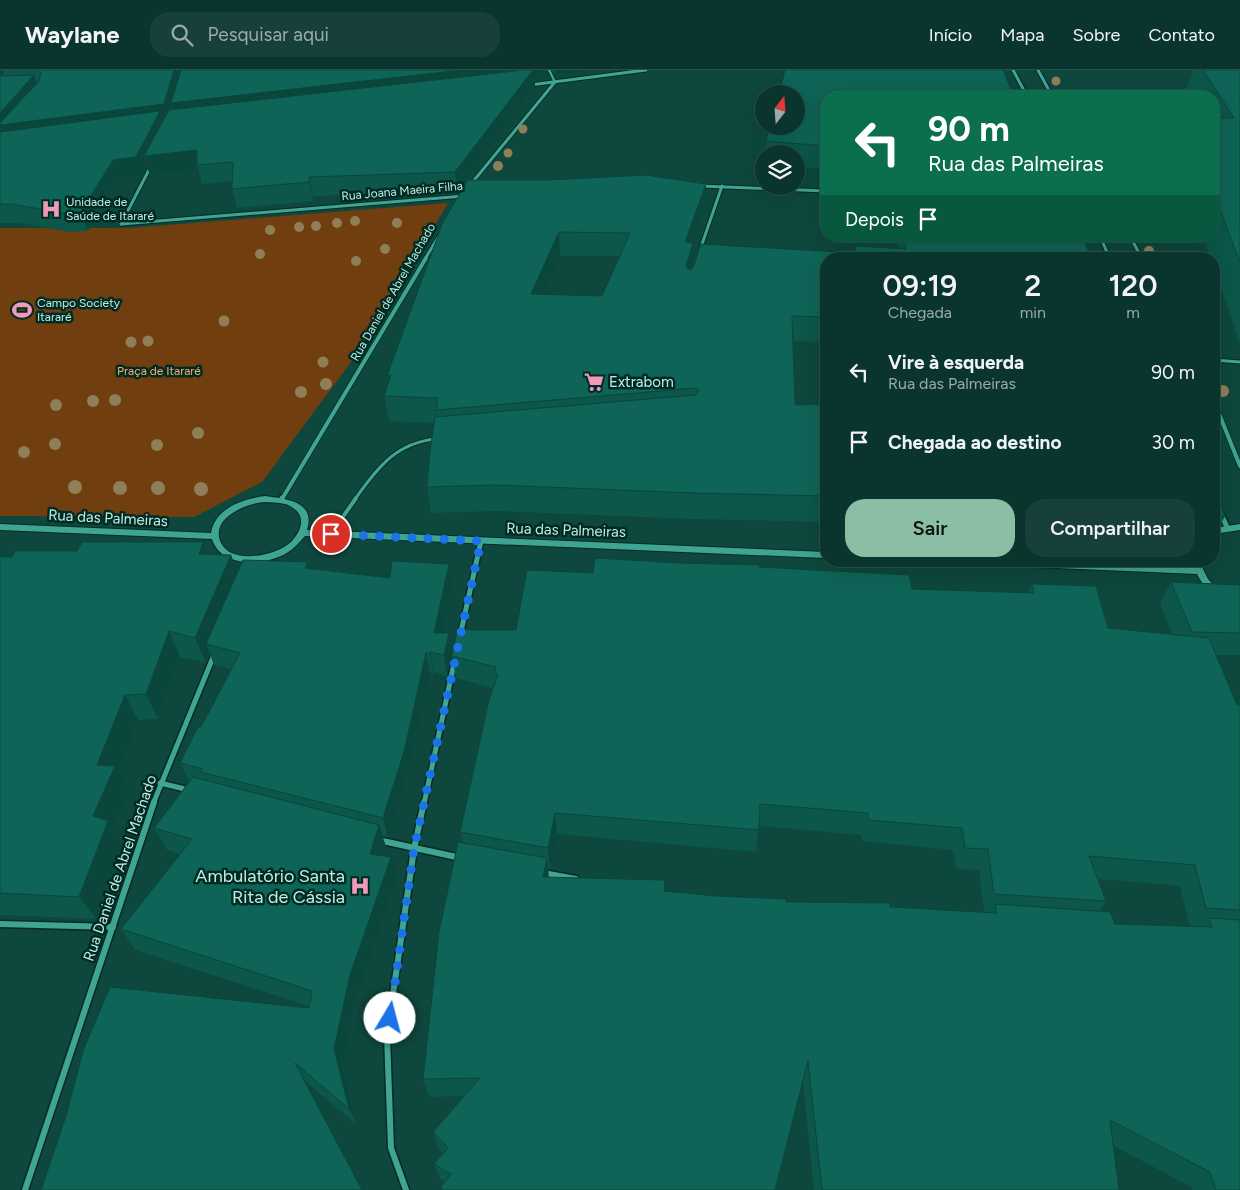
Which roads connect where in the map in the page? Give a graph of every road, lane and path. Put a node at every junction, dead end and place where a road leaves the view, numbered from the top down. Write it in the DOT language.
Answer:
graph roads {
  1 [pos="549,70"];
  2 [pos="646,70"];
  3 [pos="1013,70"];
  4 [pos="1038,70"];
  5 [pos="555,82"];
  6 [pos="526,86"];
  7 [pos="1024,90"];
  8 [pos="1049,90"];
  9 [pos="155,158"];
  10 [pos="694,186"];
  11 [pos="722,186"];
  12 [pos="820,191"];
  13 [pos="470,196"];
  14 [pos="460,197"];
  15 [pos="456,206"];
  16 [pos="442,232"];
  17 [pos="698,255"];
  18 [pos="1220,360"];
  19 [pos="1240,362"];
  20 [pos="1220,417"];
  21 [pos="442,438"];
  22 [pos="1240,466"];
  23 [pos="281,500"];
  24 [pos="1220,512"];
  25 [pos="0,526"];
  26 [pos="1227,527"];
  27 [pos="1240,527"];
  28 [pos="1220,529"];
  29 [pos="304,533"];
  30 [pos="331,534"];
  31 [pos="215,536"];
  32 [pos="481,541"];
  33 [pos="820,555"];
  34 [pos="254,560"];
  35 [pos="1105,567"];
  36 [pos="1197,567"];
  37 [pos="250,569"];
  38 [pos="1198,571"];
  39 [pos="1222,596"];
  40 [pos="458,647"];
  41 [pos="216,649"];
  42 [pos="456,656"];
  43 [pos="160,783"];
  44 [pos="198,793"];
  45 [pos="367,837"];
  46 [pos="414,849"];
  47 [pos="472,860"];
  48 [pos="531,870"];
  49 [pos="580,879"];
  50 [pos="0,924"];
  51 [pos="113,927"];
  52 [pos="25,1190"];
  53 [pos="406,1190"];
  1 -- 5 [label="lane"];
  2 -- 5 [label="street"];
  3 -- 7 [label="street"];
  4 -- 8 [label="street"];
  5 -- 6 [label="street"];
  5 -- 14 [label="street"];
  9 -- 14 [label="street, Rua Joana Maeira Filha"];
  10 -- 11 [label="street"];
  11 -- 12 [label="street"];
  11 -- 17 [label="street"];
  13 -- 14 [label="street, Rua Joana Maeira Filha"];
  14 -- 15 [label="street"];
  16 -- 23 [label="street, Rua Daniel de Abrel Machado"];
  18 -- 19 [label="lane"];
  20 -- 22 [label="street"];
  21 -- 30 [label="lane"];
  23 -- 29 [label="street"];
  23 -- 31 [label="street"];
  24 -- 26 [label="street"];
  25 -- 31 [label="street, Rua das Palmeiras"];
  26 -- 27 [label="street"];
  26 -- 28 [label="street"];
  29 -- 30 [label="street, Rua das Palmeiras"];
  29 -- 34 [label="street"];
  30 -- 32 [label="street, Rua das Palmeiras"];
  31 -- 34 [label="street"];
  32 -- 33 [label="street, Rua das Palmeiras"];
  32 -- 40 [label="street"];
  34 -- 37 [label="street"];
  35 -- 38 [label="street"];
  36 -- 38 [label="street"];
  38 -- 39 [label="street"];
  41 -- 43 [label="street, Rua Daniel de Abrel Machado"];
  42 -- 46 [label="street"];
  43 -- 44 [label="street"];
  43 -- 51 [label="street, Rua Daniel de Abrel Machado"];
  45 -- 46 [label="street"];
  46 -- 47 [label="street"];
  46 -- 53 [label="street"];
  48 -- 49 [label="street"];
  50 -- 51 [label="street"];
  51 -- 52 [label="street, Rua Daniel de Abrel Machado"];
}
